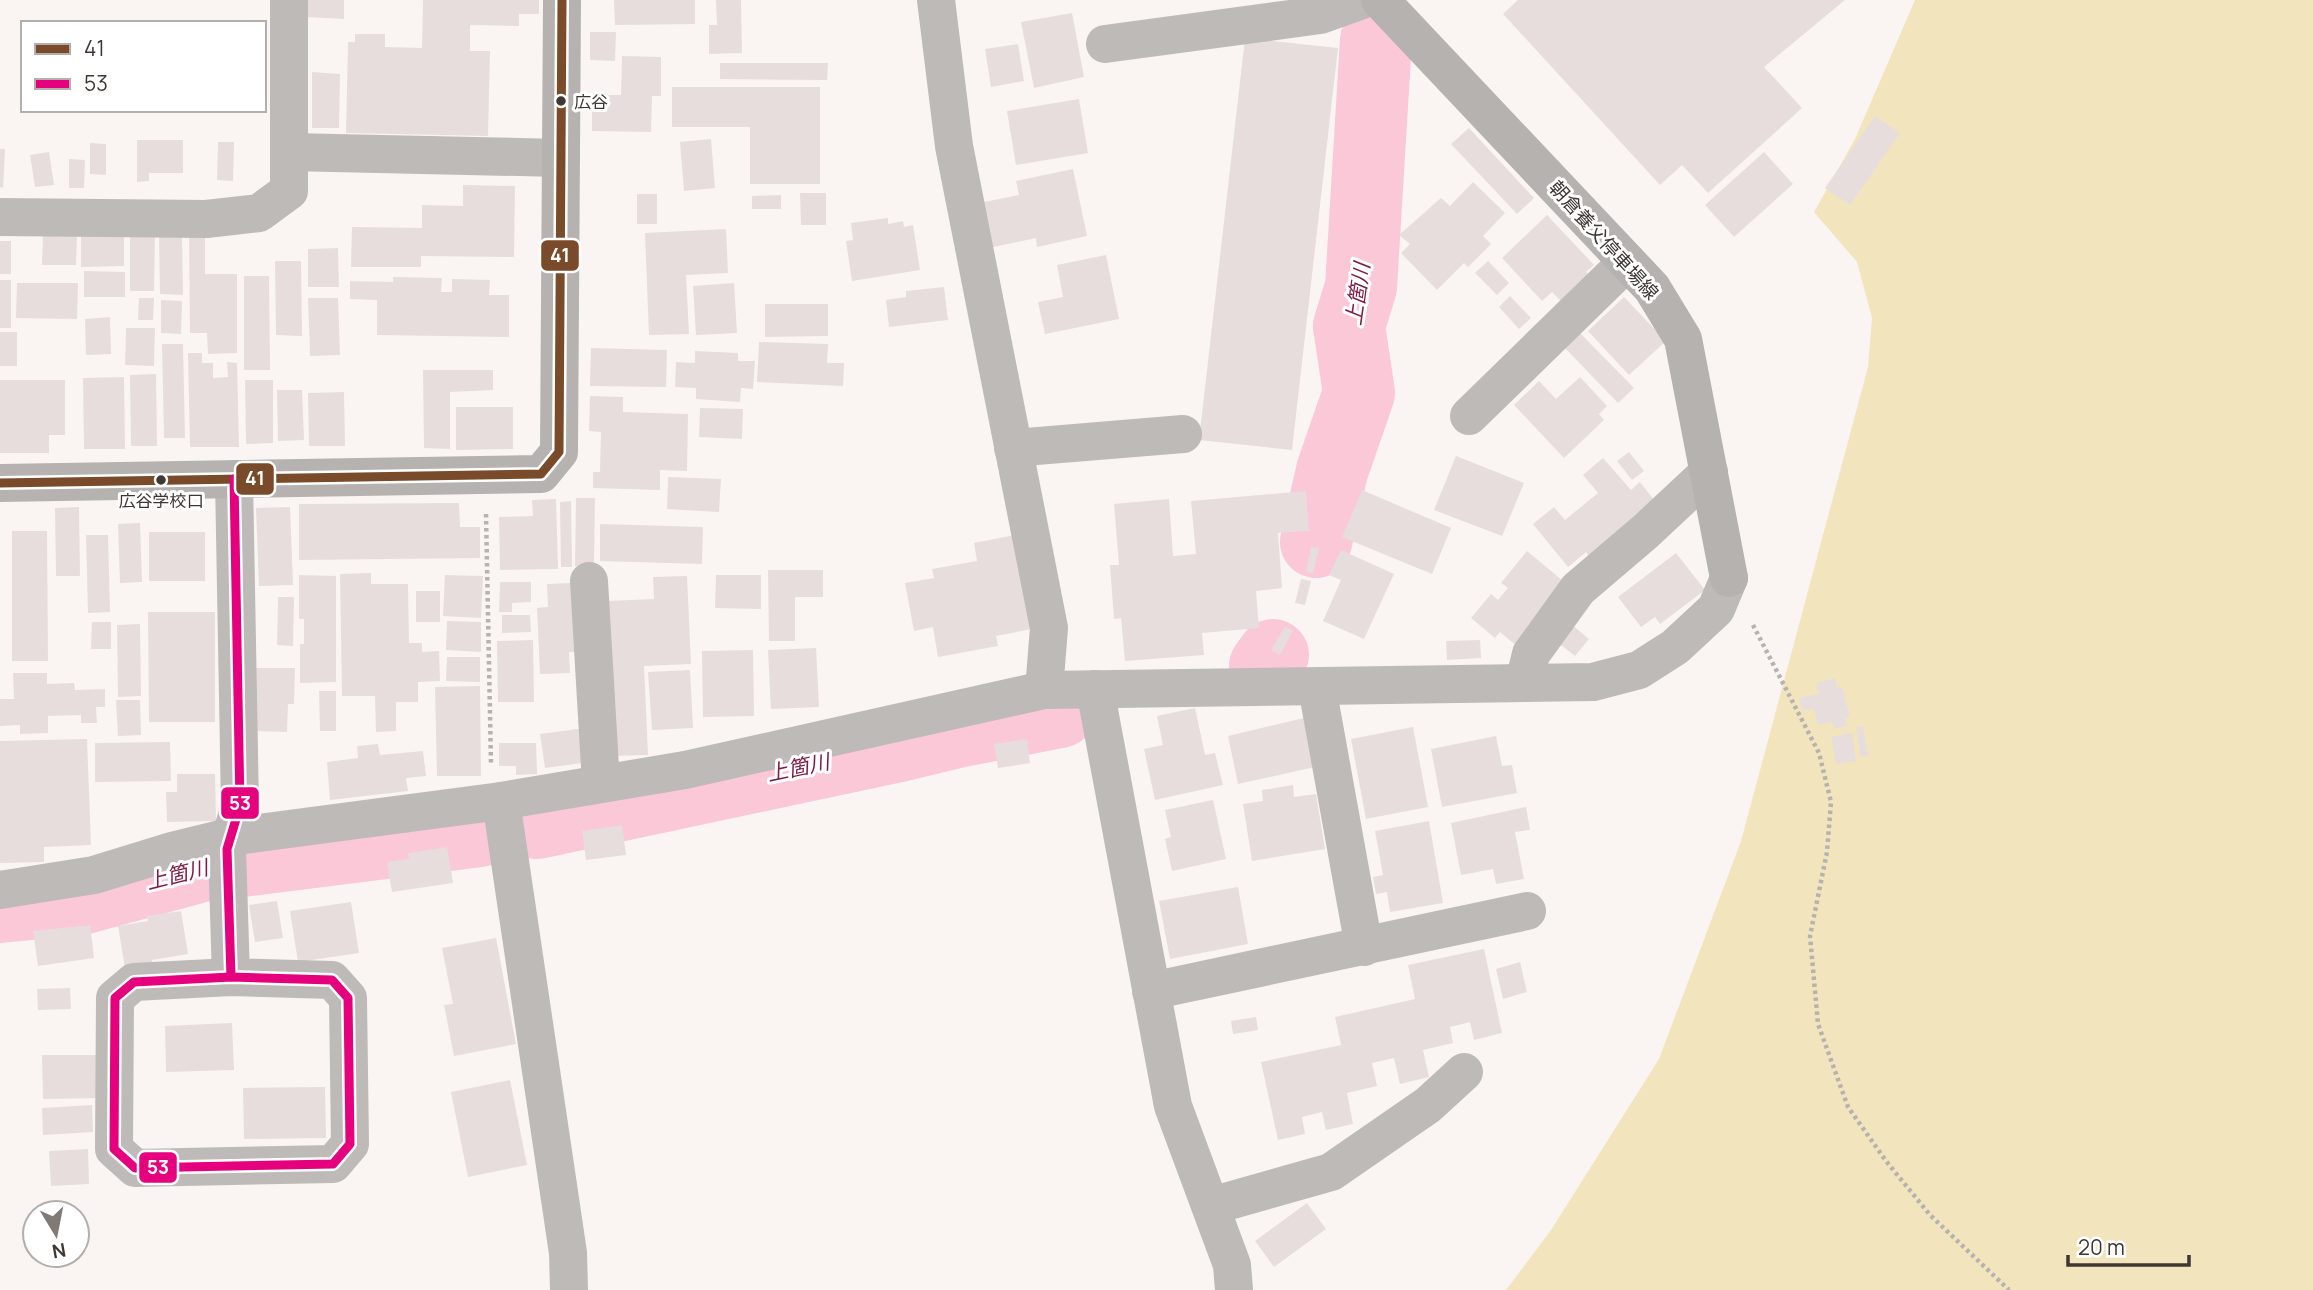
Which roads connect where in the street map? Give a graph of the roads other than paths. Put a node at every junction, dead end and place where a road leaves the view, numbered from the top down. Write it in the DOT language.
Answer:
graph roads {
  1 [pos="289,0"];
  2 [pos="562,0"];
  3 [pos="936,0"];
  4 [pos="1362,0"];
  5 [pos="1380,0"];
  6 [pos="1105,44"];
  7 [pos="289,152"];
  8 [pos="561,158"];
  9 [pos="0,217"];
  10 [pos="1628,262"];
  11 [pos="1469,416"];
  12 [pos="1183,434"];
  13 [pos="1013,448"];
  14 [pos="1709,472"];
  15 [pos="234,480"];
  16 [pos="0,483"];
  17 [pos="1729,578"];
  18 [pos="589,581"];
  19 [pos="1524,683"];
  20 [pos="1317,687"];
  21 [pos="1095,689"];
  22 [pos="1044,690"];
  23 [pos="601,784"];
  24 [pos="501,801"];
  25 [pos="228,852"];
  26 [pos="0,890"];
  27 [pos="1527,911"];
  28 [pos="1364,947"];
  29 [pos="231,978"];
  30 [pos="1152,991"];
  31 [pos="1464,1072"];
  32 [pos="1211,1206"];
  33 [pos="569,1290"];
  34 [pos="1234,1290"];
  1 -- 7 [label="street"];
  2 -- 8 [label="main road"];
  3 -- 13 [label="street"];
  4 -- 6 [label="street"];
  5 -- 10 [label="main road, 朝倉養父停車場線"];
  7 -- 8 [label="street"];
  7 -- 9 [label="street"];
  8 -- 15 [label="main road"];
  10 -- 11 [label="street"];
  10 -- 14 [label="main road, 朝倉養父停車場線"];
  12 -- 13 [label="street"];
  13 -- 22 [label="street"];
  14 -- 17 [label="main road, 朝倉養父停車場線"];
  14 -- 19 [label="street"];
  15 -- 16 [label="main road"];
  15 -- 25 [label="street"];
  17 -- 19 [label="street"];
  18 -- 23 [label="street"];
  19 -- 20 [label="street"];
  20 -- 21 [label="street"];
  20 -- 28 [label="street"];
  21 -- 22 [label="street"];
  21 -- 30 [label="street"];
  22 -- 23 [label="street"];
  23 -- 24 [label="street"];
  24 -- 25 [label="street"];
  24 -- 33 [label="street"];
  25 -- 26 [label="street"];
  25 -- 29 [label="street"];
  27 -- 28 [label="street"];
  28 -- 30 [label="street"];
  29 -- 29 [label="street"];
  30 -- 32 [label="street"];
  31 -- 32 [label="street"];
  32 -- 34 [label="street"];
}
